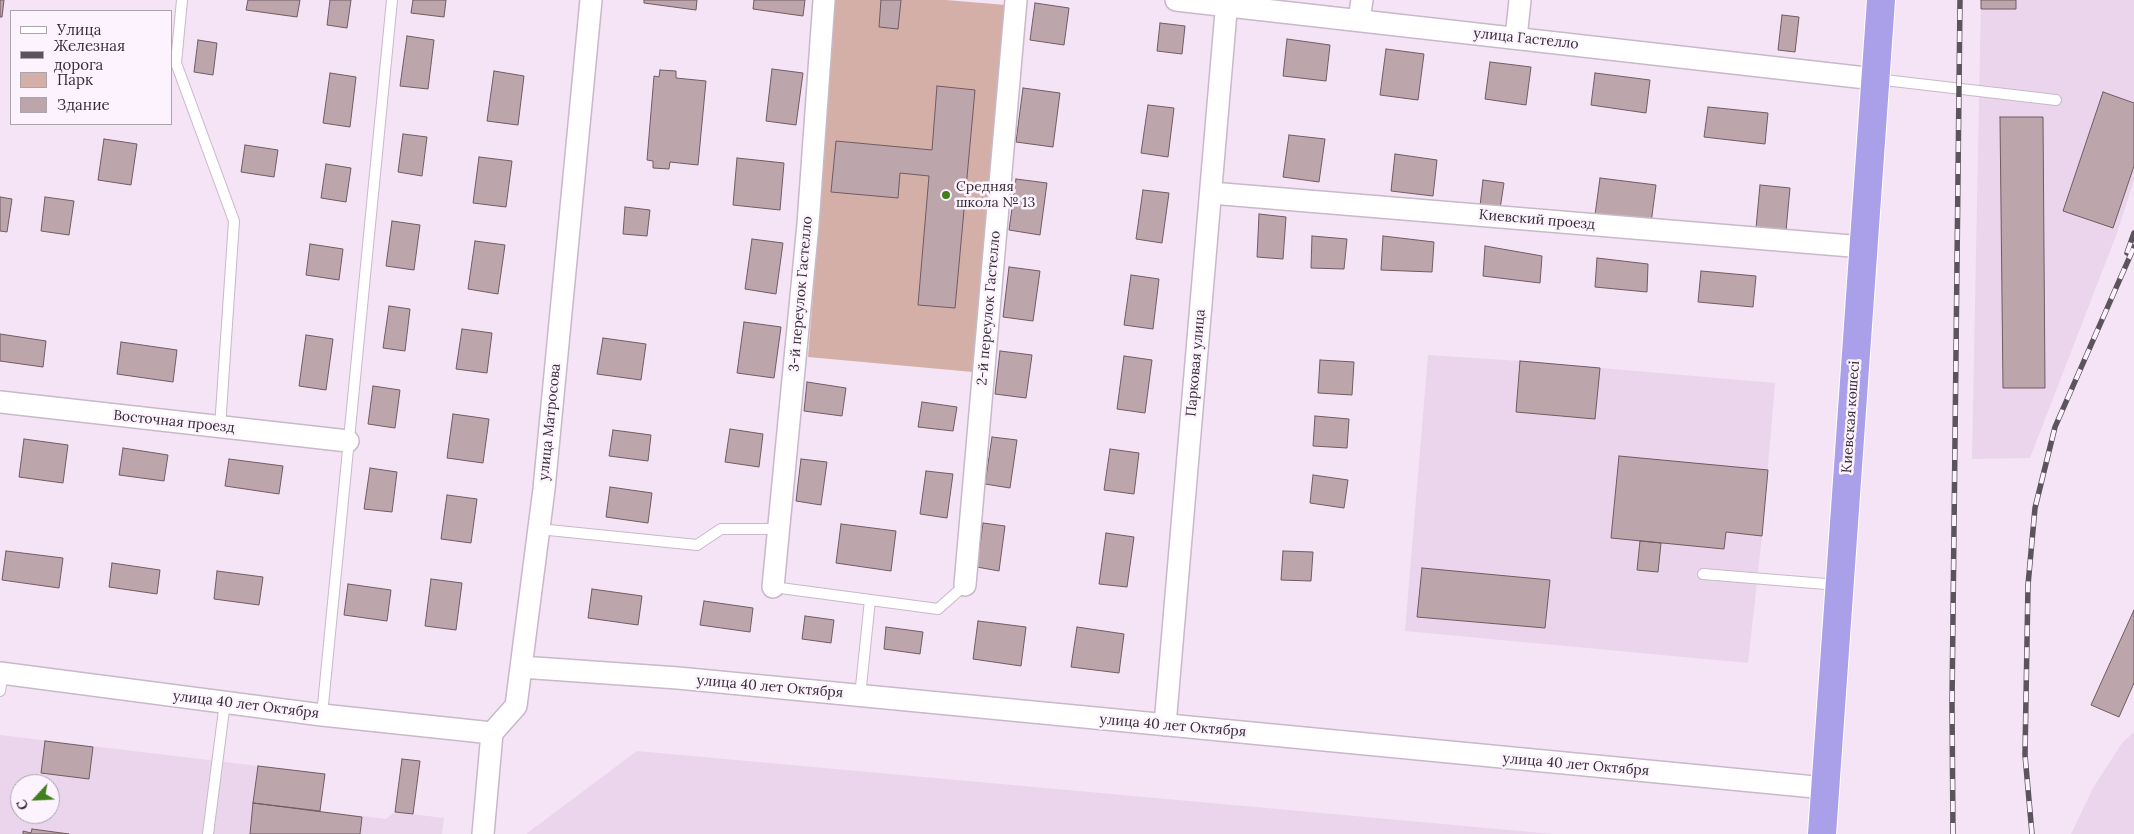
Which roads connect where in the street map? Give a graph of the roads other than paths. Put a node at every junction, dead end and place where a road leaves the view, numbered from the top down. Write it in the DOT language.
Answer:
graph roads {
  1 [pos="182,0"];
  2 [pos="392,0"];
  3 [pos="591,0"];
  4 [pos="824,0"];
  5 [pos="1016,0"];
  6 [pos="1176,0"];
  7 [pos="1520,0"];
  8 [pos="1881,0"];
  9 [pos="1227,2"];
  10 [pos="1360,10"];
  11 [pos="1516,38"];
  12 [pos="1875,79"];
  13 [pos="2056,100"];
  14 [pos="1210,193"];
  15 [pos="1864,247"];
  16 [pos="0,402"];
  17 [pos="220,427"];
  18 [pos="348,441"];
  19 [pos="539,529"];
  20 [pos="779,529"];
  21 [pos="1703,574"];
  22 [pos="965,585"];
  23 [pos="1839,585"];
  24 [pos="773,587"];
  25 [pos="870,600"];
  26 [pos="521,667"];
  27 [pos="1,679"];
  28 [pos="860,696"];
  29 [pos="225,702"];
  30 [pos="322,715"];
  31 [pos="1165,725"];
  32 [pos="492,733"];
  33 [pos="1825,788"];
  34 [pos="208,834"];
  35 [pos="483,834"];
  36 [pos="1822,834"];
  1 -- 17 [label="lane"];
  2 -- 18 [label="lane"];
  3 -- 19 [label="street, улица Матросова"];
  4 -- 20 [label="street, 3-й переулок Гастелло"];
  5 -- 22 [label="street, 2-й переулок Гастелло"];
  6 -- 9 [label="street, улица Гастелло"];
  7 -- 11 [label="street"];
  8 -- 12 [label="highway, Киевская көшесі"];
  9 -- 10 [label="street, улица Гастелло"];
  9 -- 14 [label="street, Парковая улица"];
  10 -- 11 [label="street, улица Гастелло"];
  11 -- 12 [label="street, улица Гастелло"];
  12 -- 13 [label="lane"];
  12 -- 15 [label="highway, Киевская көшесі"];
  14 -- 15 [label="street, Киевский проезд"];
  14 -- 31 [label="street, Парковая улица"];
  15 -- 23 [label="highway, Киевская көшесі"];
  16 -- 17 [label="street, Восточная проезд"];
  17 -- 18 [label="street, Восточная проезд"];
  18 -- 30 [label="lane"];
  19 -- 20 [label="lane"];
  19 -- 26 [label="street, улица Матросова"];
  20 -- 24 [label="street, 3-й переулок Гастелло"];
  21 -- 23 [label="lane"];
  22 -- 25 [label="lane"];
  23 -- 33 [label="highway, Киевская көшесі"];
  24 -- 25 [label="lane"];
  25 -- 28 [label="lane"];
  26 -- 28 [label="street, улица 40 лет Октября"];
  26 -- 32 [label="street, улица Матросова"];
  27 -- 29 [label="street, улица 40 лет Октября"];
  28 -- 31 [label="street, улица 40 лет Октября"];
  29 -- 30 [label="street, улица 40 лет Октября"];
  29 -- 34 [label="lane"];
  30 -- 32 [label="street, улица 40 лет Октября"];
  31 -- 33 [label="street, улица 40 лет Октября"];
  32 -- 35 [label="street"];
  33 -- 36 [label="highway, Киевская көшесі"];
}
